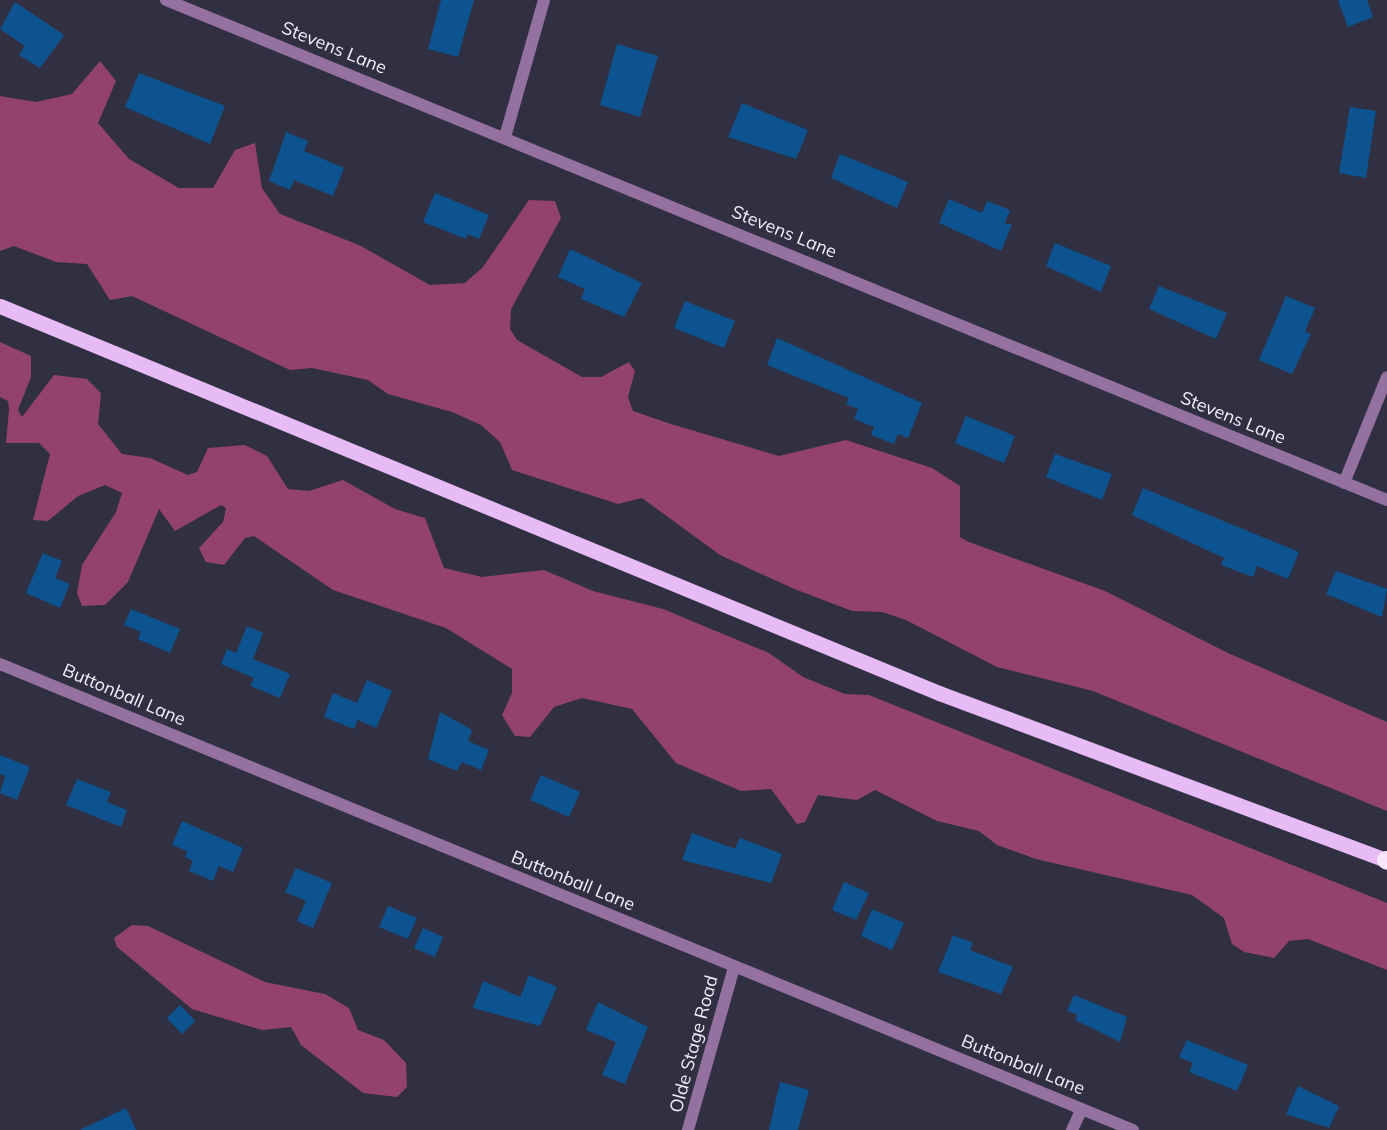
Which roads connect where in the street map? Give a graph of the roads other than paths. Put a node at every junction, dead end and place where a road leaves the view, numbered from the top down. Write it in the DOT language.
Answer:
graph roads {
  1 [pos="166,0"];
  2 [pos="544,0"];
  3 [pos="505,137"];
  4 [pos="0,306"];
  5 [pos="1387,377"];
  6 [pos="1344,483"];
  7 [pos="1387,500"];
  8 [pos="0,664"];
  9 [pos="1387,860"];
  10 [pos="734,967"];
  11 [pos="1082,1109"];
  12 [pos="688,1130"];
  13 [pos="1072,1130"];
  14 [pos="1133,1130"];
  1 -- 3 [label="street, Stevens Lane"];
  2 -- 3 [label="street"];
  3 -- 6 [label="street, Stevens Lane"];
  4 -- 9 [label="main road"];
  5 -- 6 [label="street"];
  6 -- 7 [label="street, Stevens Lane"];
  8 -- 10 [label="street, Buttonball Lane"];
  10 -- 11 [label="street, Buttonball Lane"];
  10 -- 12 [label="street, Olde Stage Road"];
  11 -- 13 [label="street"];
  11 -- 14 [label="street, Buttonball Lane"];
}
